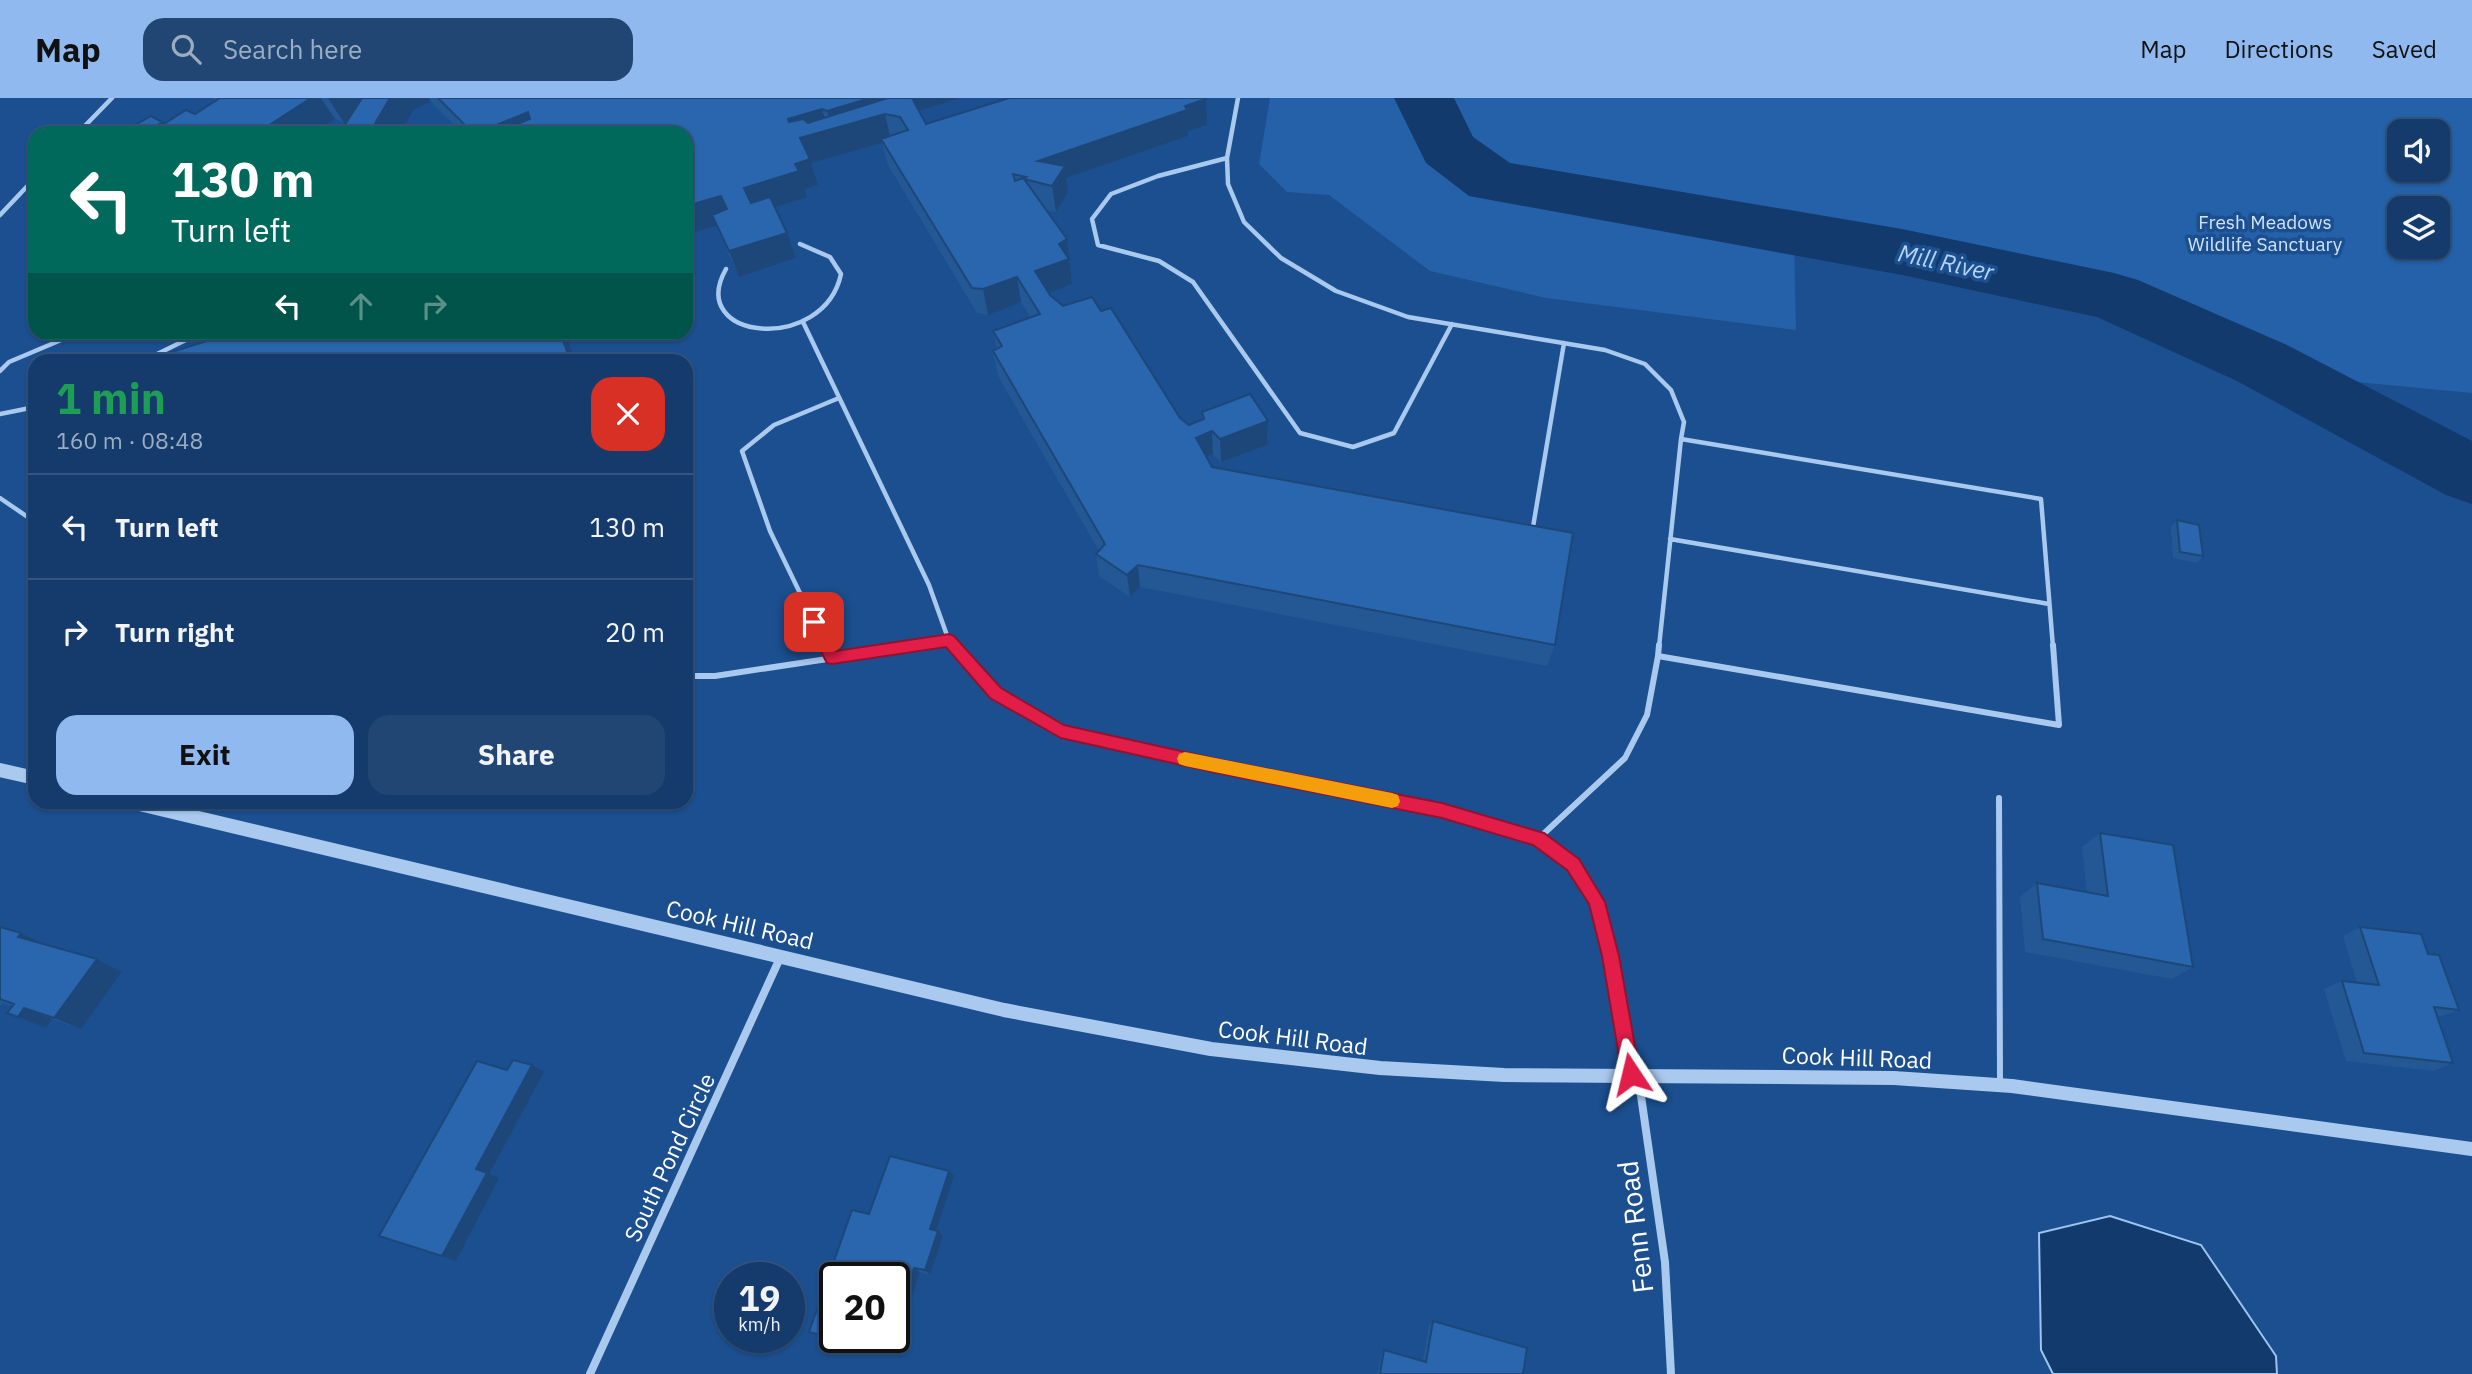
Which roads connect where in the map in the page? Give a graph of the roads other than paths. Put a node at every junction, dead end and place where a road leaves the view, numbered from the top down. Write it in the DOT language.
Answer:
graph roads {
  1 [pos="112,98"];
  2 [pos="1238,98"];
  3 [pos="85,126"];
  4 [pos="1227,158"];
  5 [pos="28,185"];
  6 [pos="0,215"];
  7 [pos="800,244"];
  8 [pos="726,269"];
  9 [pos="803,322"];
  10 [pos="1452,324"];
  11 [pos="61,340"];
  12 [pos="186,340"];
  13 [pos="1564,343"];
  14 [pos="157,354"];
  15 [pos="0,371"];
  16 [pos="839,398"];
  17 [pos="28,408"];
  18 [pos="0,414"];
  19 [pos="1681,439"];
  20 [pos="0,498"];
  21 [pos="28,517"];
  22 [pos="1531,538"];
  23 [pos="1670,540"];
  24 [pos="2049,604"];
  25 [pos="949,640"];
  26 [pos="1658,656"];
  27 [pos="832,658"];
  28 [pos="693,676"];
  29 [pos="0,770"];
  30 [pos="28,776"];
  31 [pos="1999,798"];
  32 [pos="161,809"];
  33 [pos="1538,839"];
  34 [pos="781,956"];
  35 [pos="1634,1074"];
  36 [pos="2000,1085"];
  37 [pos="2472,1149"];
  38 [pos="590,1374"];
  39 [pos="1671,1374"];
  1 -- 3 [label="lane"];
  2 -- 4 [label="lane"];
  4 -- 10 [label="lane"];
  4 -- 10 [label="lane"];
  5 -- 6 [label="lane"];
  7 -- 9 [label="lane"];
  8 -- 9 [label="lane"];
  9 -- 16 [label="lane"];
  10 -- 13 [label="lane"];
  11 -- 15 [label="lane"];
  12 -- 14 [label="lane"];
  13 -- 19 [label="lane"];
  13 -- 22 [label="lane"];
  16 -- 25 [label="lane"];
  16 -- 27 [label="lane"];
  17 -- 18 [label="lane"];
  19 -- 23 [label="lane"];
  19 -- 24 [label="lane"];
  20 -- 21 [label="lane"];
  23 -- 24 [label="lane"];
  23 -- 26 [label="lane"];
  24 -- 26 [label="lane"];
  25 -- 27 [label="lane"];
  25 -- 33 [label="lane"];
  26 -- 33 [label="lane"];
  27 -- 28 [label="lane"];
  29 -- 30 [label="street"];
  31 -- 36 [label="lane"];
  32 -- 34 [label="street, Cook Hill Road"];
  33 -- 35 [label="lane"];
  34 -- 35 [label="street, Cook Hill Road"];
  34 -- 38 [label="street, South Pond Circle"];
  35 -- 36 [label="street, Cook Hill Road"];
  35 -- 39 [label="street, Fenn Road"];
  36 -- 37 [label="street, Cook Hill Road"];
}
